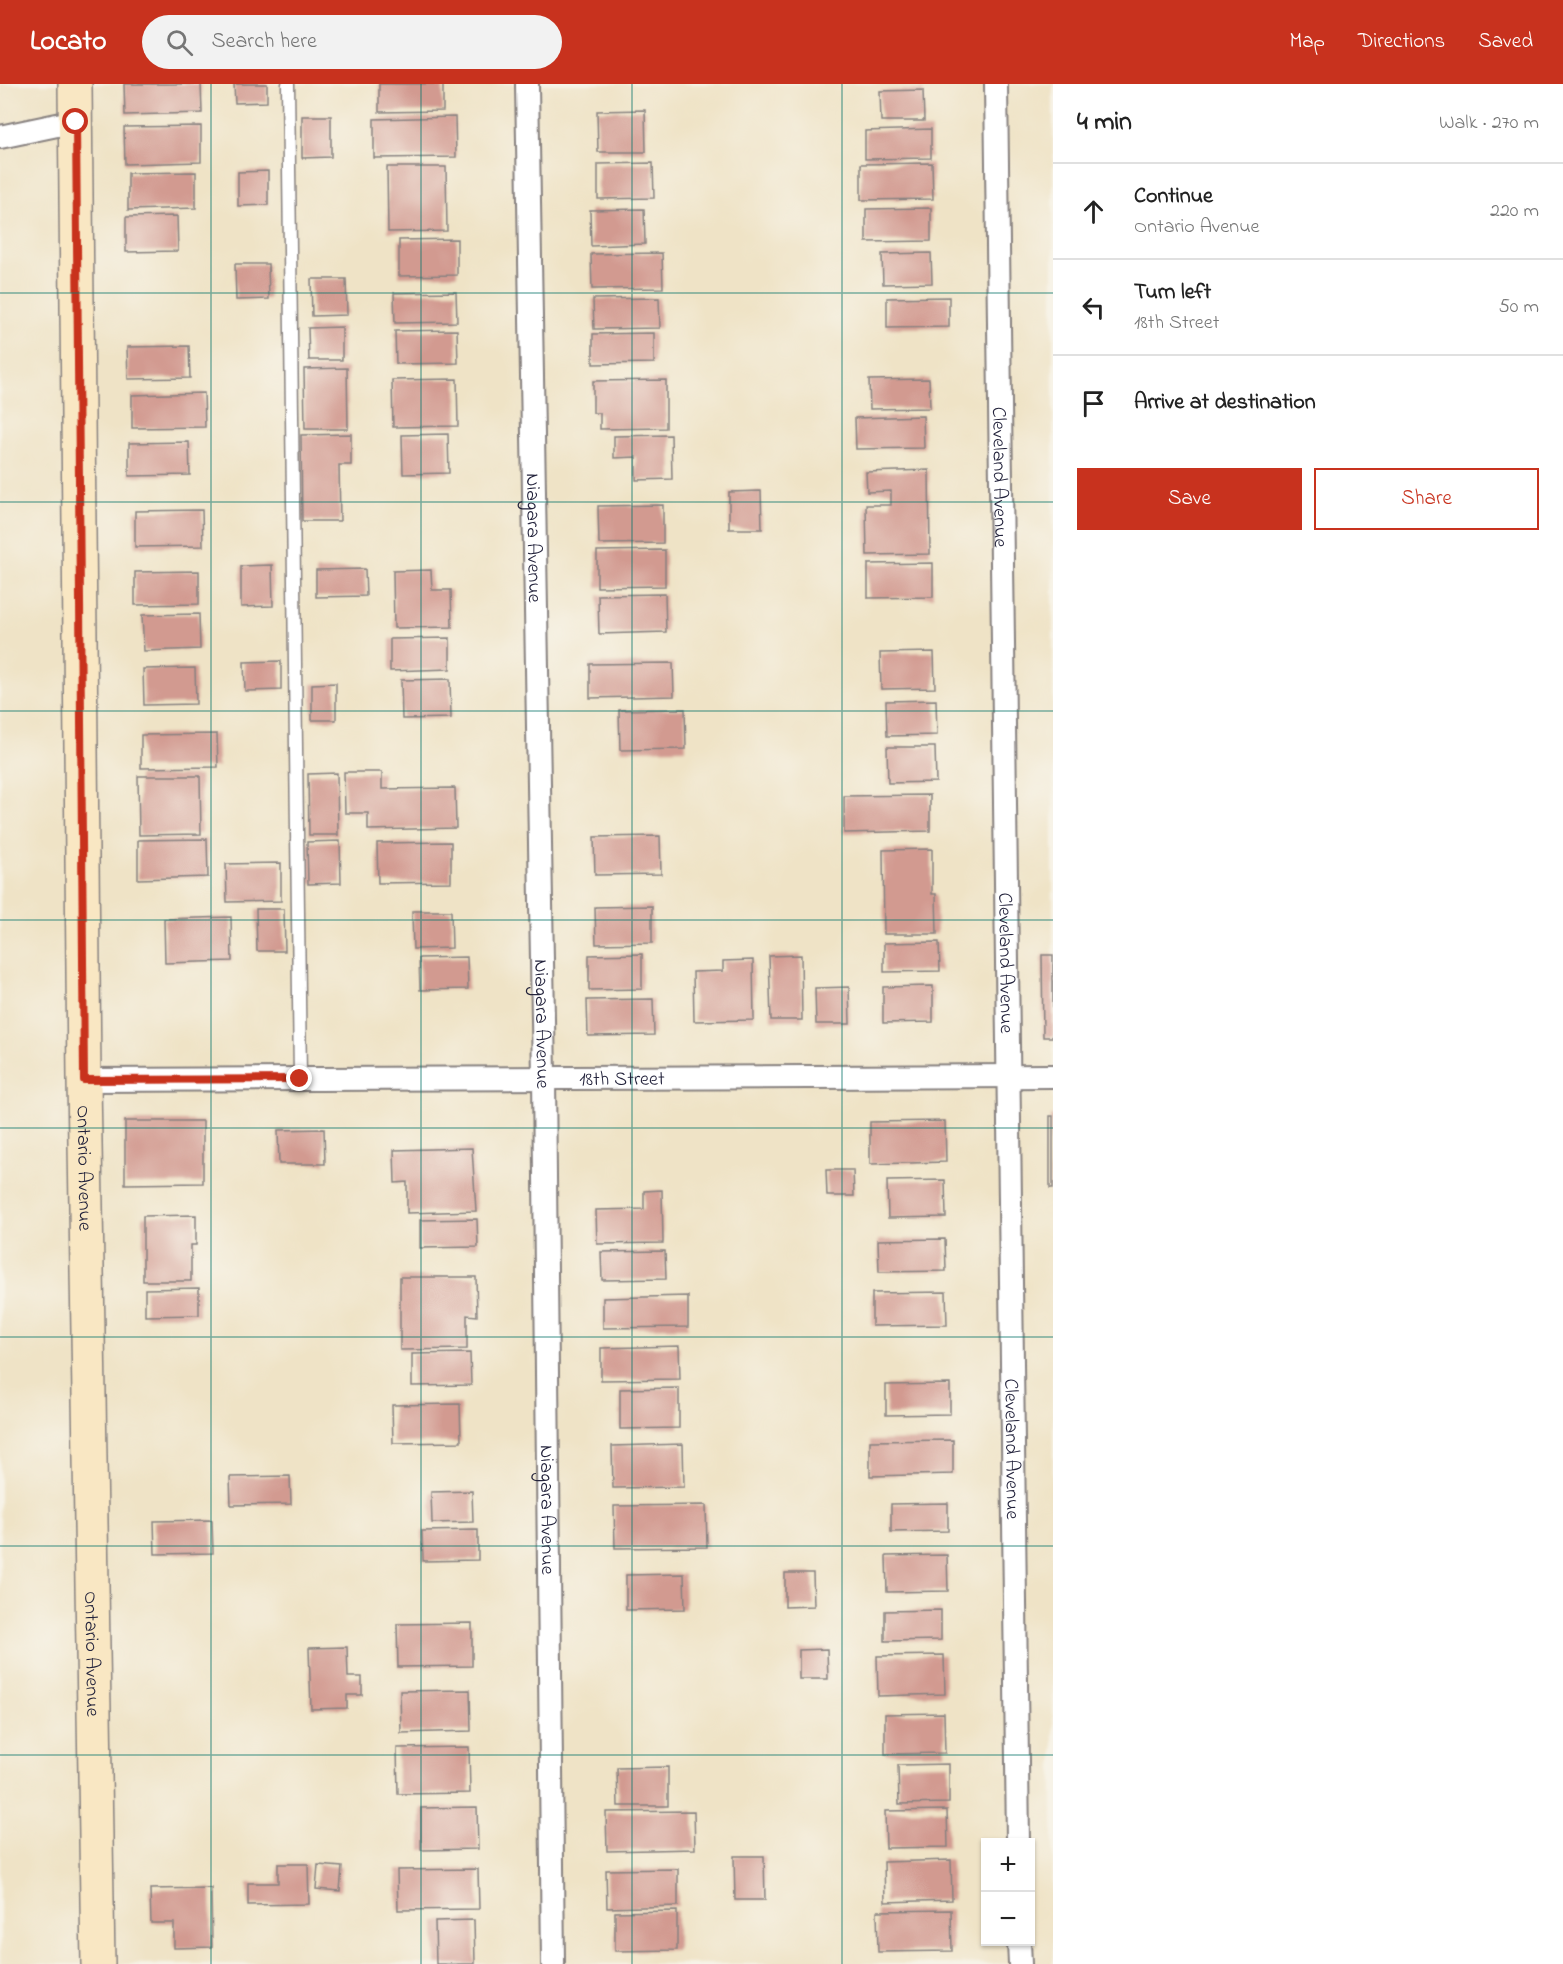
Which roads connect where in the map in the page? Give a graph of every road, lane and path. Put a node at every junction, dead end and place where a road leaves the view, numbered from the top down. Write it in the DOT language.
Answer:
graph roads {
  1 [pos="75,84"];
  2 [pos="288,84"];
  3 [pos="527,84"];
  4 [pos="996,84"];
  5 [pos="76,122"];
  6 [pos="0,136"];
  7 [pos="1008,1076"];
  8 [pos="1053,1076"];
  9 [pos="544,1077"];
  10 [pos="300,1079"];
  11 [pos="84,1080"];
  12 [pos="1018,1838"];
  13 [pos="1019,1946"];
  14 [pos="98,1964"];
  15 [pos="553,1964"];
  16 [pos="1020,1964"];
  1 -- 5 [label="main road, Ontario Avenue"];
  2 -- 10 [label="lane"];
  3 -- 9 [label="street, Niagara Avenue"];
  4 -- 7 [label="street, Cleveland Avenue"];
  5 -- 6 [label="street"];
  5 -- 11 [label="main road, Ontario Avenue"];
  7 -- 8 [label="street, 18th Street"];
  7 -- 9 [label="street, 18th Street"];
  7 -- 12 [label="street, Cleveland Avenue"];
  9 -- 10 [label="street, 18th Street"];
  9 -- 15 [label="street, Niagara Avenue"];
  10 -- 11 [label="street, 18th Street"];
  11 -- 14 [label="main road, Ontario Avenue"];
  13 -- 16 [label="street"];
}
